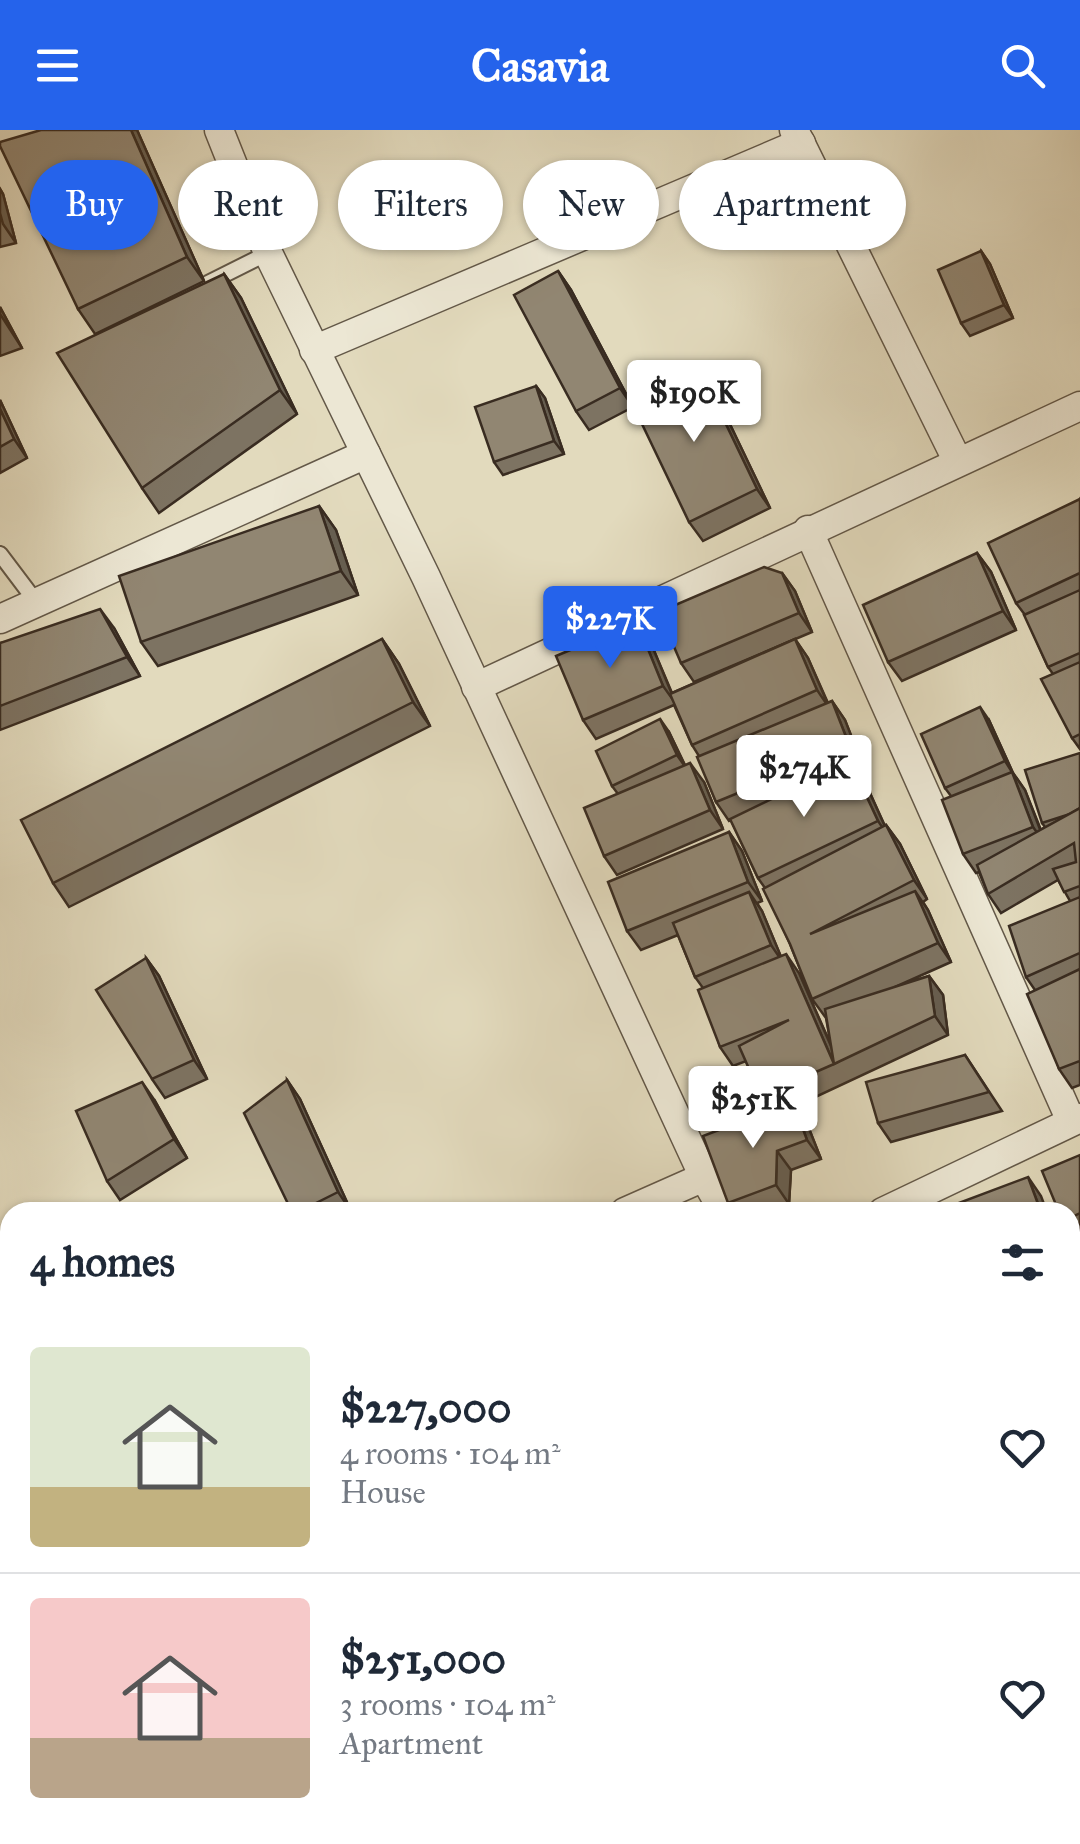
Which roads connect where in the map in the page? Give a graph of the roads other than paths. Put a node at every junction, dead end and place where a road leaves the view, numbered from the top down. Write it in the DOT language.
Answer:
graph roads {
  1 [pos="220,130"];
  2 [pos="797,136"];
  3 [pos="268,253"];
  4 [pos="202,286"];
  5 [pos="314,350"];
  6 [pos="1080,406"];
  7 [pos="366,454"];
  8 [pos="957,460"];
  9 [pos="808,530"];
  10 [pos="0,554"];
  11 [pos="37,602"];
  12 [pos="0,619"];
  13 [pos="476,687"];
  14 [pos="1076,1119"];
  15 [pos="704,1177"];
  16 [pos="648,1202"];
  17 [pos="718,1202"];
  18 [pos="903,1202"];
  1 -- 3 [label="street"];
  2 -- 5 [label="street"];
  2 -- 8 [label="street"];
  3 -- 4 [label="lane"];
  3 -- 5 [label="street"];
  5 -- 7 [label="street"];
  6 -- 8 [label="street"];
  7 -- 11 [label="street"];
  7 -- 13 [label="street"];
  8 -- 9 [label="street"];
  9 -- 13 [label="street"];
  9 -- 14 [label="street"];
  10 -- 11 [label="lane"];
  11 -- 12 [label="street"];
  13 -- 15 [label="street"];
  14 -- 18 [label="street"];
  15 -- 16 [label="street"];
  15 -- 17 [label="street"];
}
